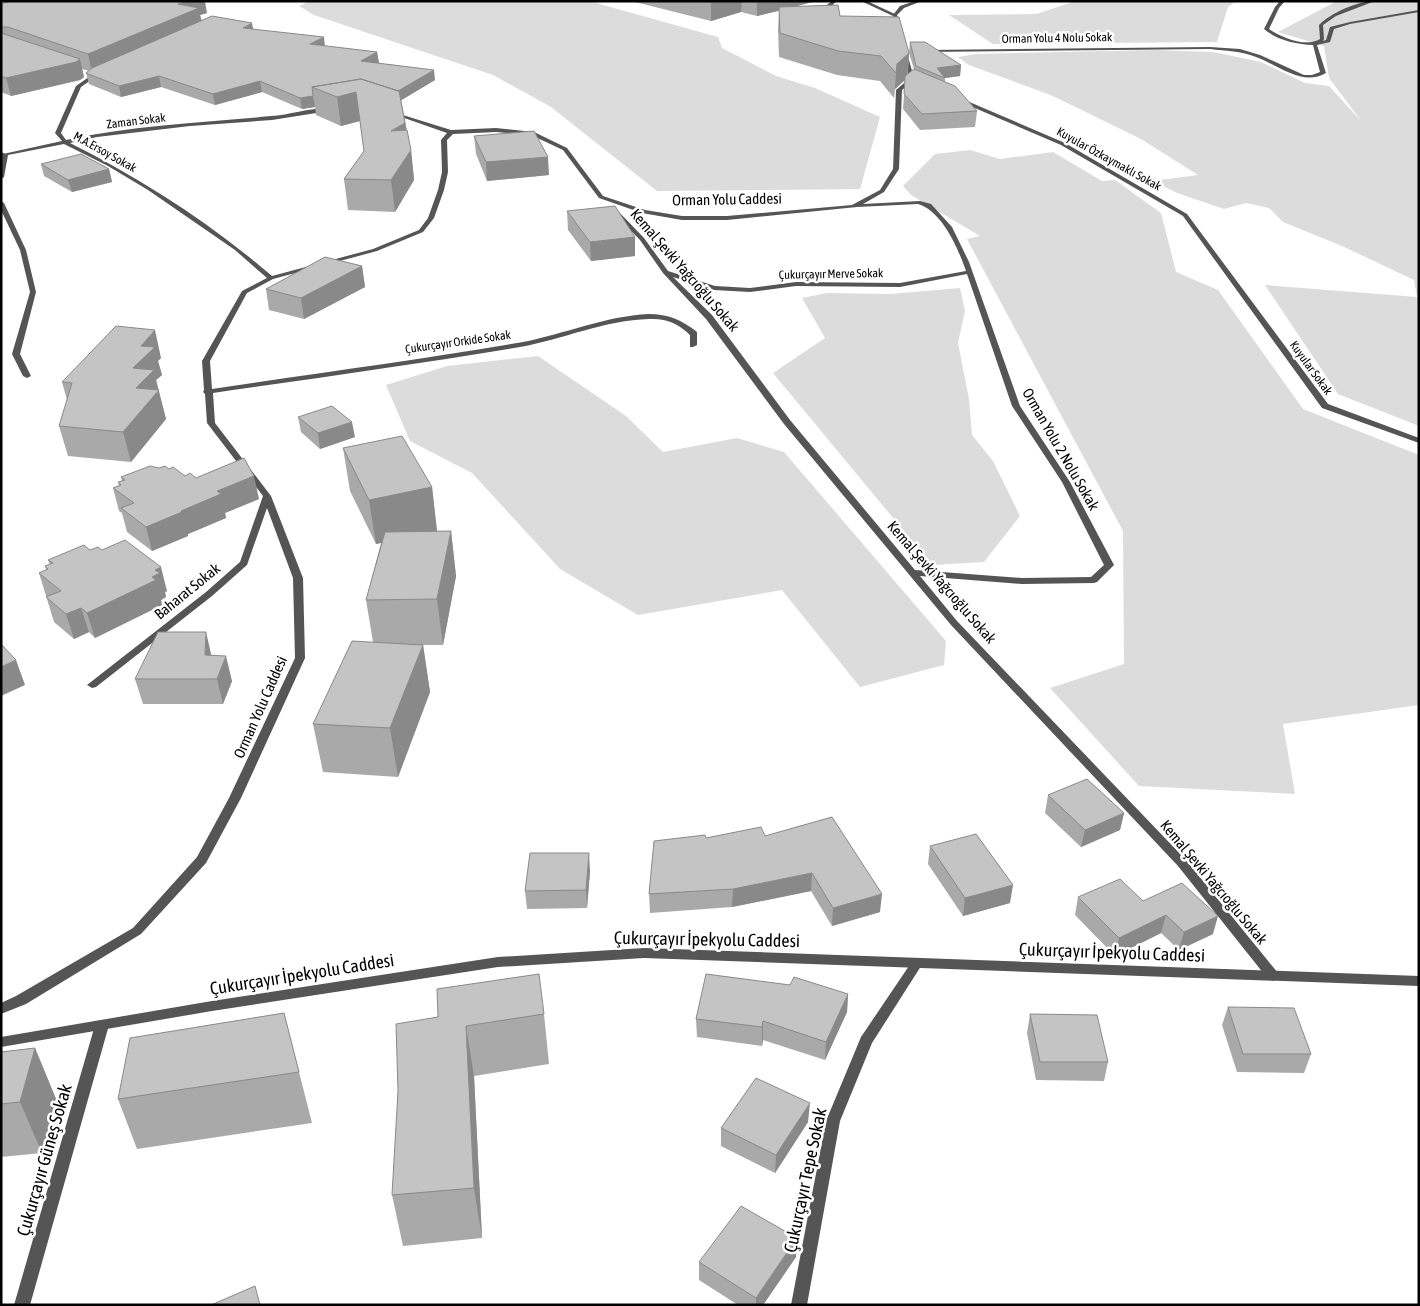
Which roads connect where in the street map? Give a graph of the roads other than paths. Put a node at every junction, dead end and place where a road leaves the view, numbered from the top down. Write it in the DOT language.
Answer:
graph roads {
  1 [pos="836,1"];
  2 [pos="863,1"];
  3 [pos="920,1"];
  4 [pos="1283,1"];
  5 [pos="1373,1"];
  6 [pos="1419,12"];
  7 [pos="895,15"];
  8 [pos="815,16"];
  9 [pos="900,32"];
  10 [pos="1315,45"];
  11 [pos="911,50"];
  12 [pos="918,50"];
  13 [pos="101,72"];
  14 [pos="83,73"];
  15 [pos="92,76"];
  16 [pos="912,79"];
  17 [pos="921,83"];
  18 [pos="947,94"];
  19 [pos="337,107"];
  20 [pos="382,108"];
  21 [pos="451,132"];
  22 [pos="66,143"];
  23 [pos="3,155"];
  24 [pos="1,177"];
  25 [pos="601,197"];
  26 [pos="1,203"];
  27 [pos="853,207"];
  28 [pos="1219,262"];
  29 [pos="665,272"];
  30 [pos="969,272"];
  31 [pos="271,278"];
  32 [pos="693,346"];
  33 [pos="27,376"];
  34 [pos="207,392"];
  35 [pos="1419,441"];
  36 [pos="267,496"];
  37 [pos="912,573"];
  38 [pos="92,685"];
  39 [pos="917,963"];
  40 [pos="1273,976"];
  41 [pos="1419,981"];
  42 [pos="1,1009"];
  43 [pos="102,1025"];
  44 [pos="1,1042"];
  45 [pos="22,1305"];
  46 [pos="799,1305"];
  1 -- 8 [label="street"];
  2 -- 7 [label="street"];
  3 -- 7 [label="street"];
  4 -- 10 [label="street"];
  5 -- 10 [label="street"];
  6 -- 10 [label="street"];
  7 -- 9 [label="street"];
  10 -- 12 [label="street, Orman Yolu 4 Nolu Sokak"];
  11 -- 16 [label="street"];
  13 -- 15 [label="street, M.A.Ersoy Sokak"];
  14 -- 15 [label="street"];
  15 -- 22 [label="street, M.A.Ersoy Sokak"];
  16 -- 17 [label="street"];
  16 -- 27 [label="street, Orman Yolu Caddesi"];
  18 -- 28 [label="street, Kuyular Özkaymaklı Sokak"];
  19 -- 22 [label="street, Zaman Sokak"];
  20 -- 21 [label="street"];
  21 -- 25 [label="street"];
  21 -- 31 [label="street, Orman Yolu Caddesi"];
  22 -- 23 [label="street, Zaman Sokak"];
  22 -- 31 [label="street, M.A.Ersoy Sokak"];
  23 -- 24 [label="street"];
  25 -- 27 [label="street, Orman Yolu Caddesi"];
  25 -- 29 [label="street, Kemal Şevki Yağcıoğlu Sokak"];
  26 -- 33 [label="street"];
  27 -- 30 [label="street, Orman Yolu 2 Nolu Sokak"];
  28 -- 35 [label="street, Kuyular Sokak"];
  29 -- 30 [label="street, Çukurçayır Merve Sokak"];
  29 -- 37 [label="street, Kemal Şevki Yağcıoğlu Sokak"];
  30 -- 37 [label="street, Orman Yolu 2 Nolu Sokak"];
  31 -- 34 [label="street, Orman Yolu Caddesi"];
  32 -- 34 [label="street, Çukurçayır Orkide Sokak"];
  34 -- 36 [label="street, Orman Yolu Caddesi"];
  36 -- 38 [label="street, Baharat Sokak"];
  36 -- 42 [label="street, Orman Yolu Caddesi"];
  37 -- 40 [label="street, Kemal Şevki Yağcıoğlu Sokak"];
  39 -- 40 [label="street, Çukurçayır İpekyolu Caddesi"];
  39 -- 43 [label="street, Çukurçayır İpekyolu Caddesi"];
  39 -- 46 [label="street, Çukurçayır Tepe Sokak"];
  40 -- 41 [label="street, Çukurçayır İpekyolu Caddesi"];
  43 -- 44 [label="street, Çukurçayır İpekyolu Caddesi"];
  43 -- 45 [label="street, Çukurçayır Güneş Sokak"];
}
